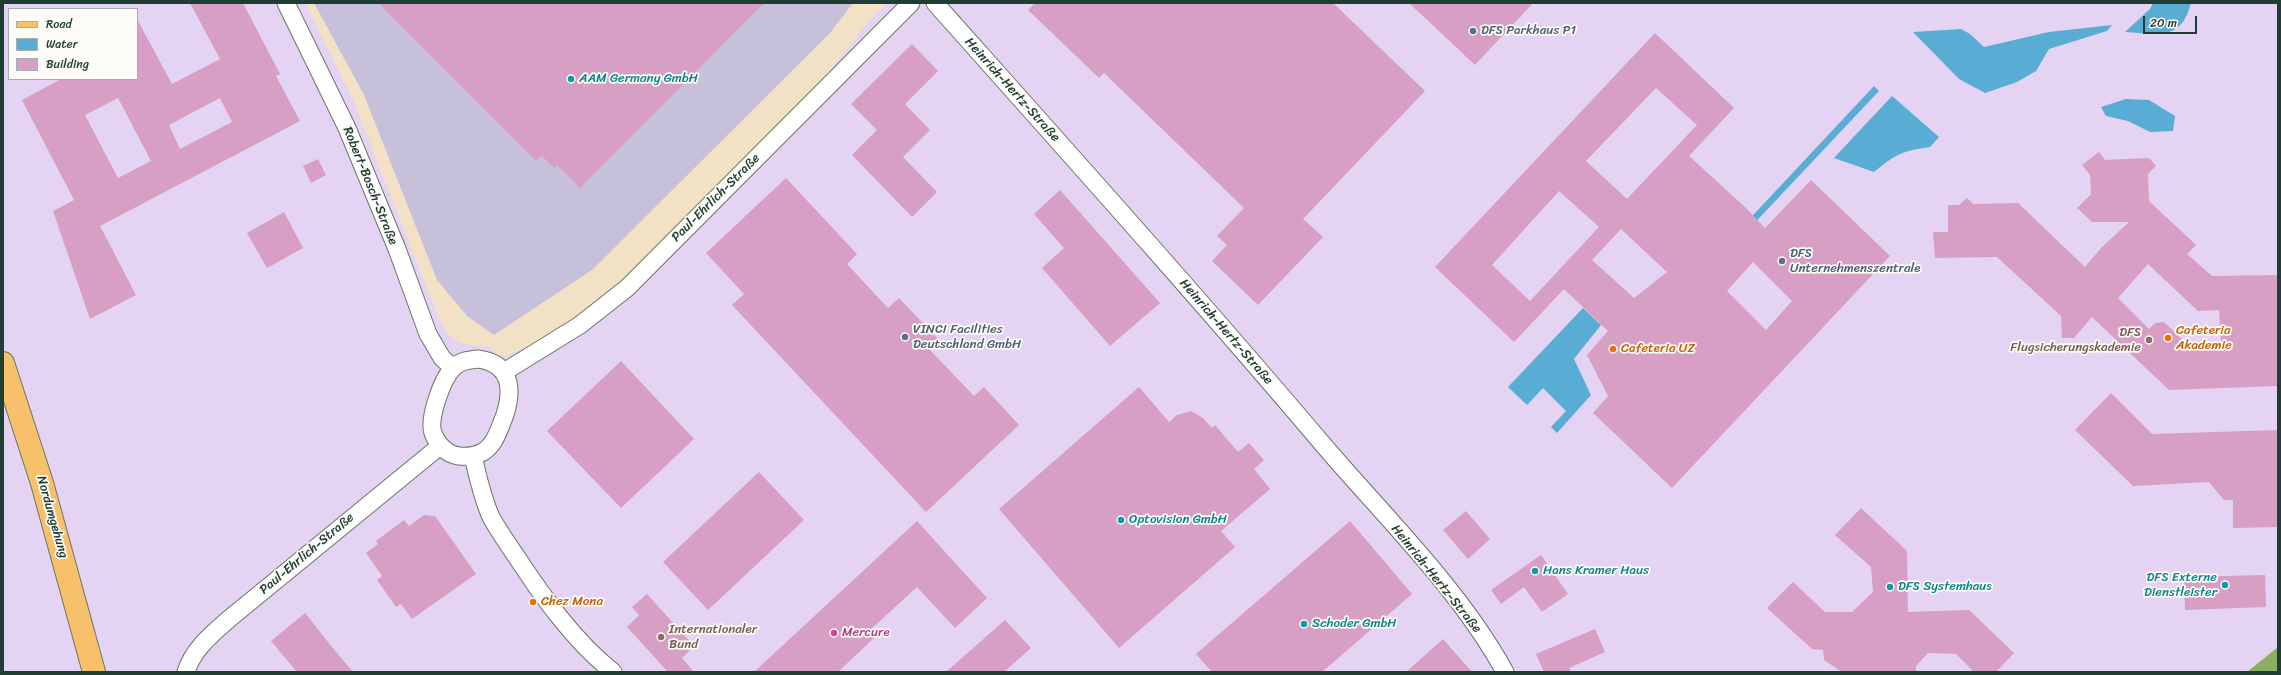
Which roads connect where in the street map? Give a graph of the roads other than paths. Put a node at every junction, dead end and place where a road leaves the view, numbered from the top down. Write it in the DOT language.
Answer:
graph roads {
  1 [pos="286,3"];
  2 [pos="911,3"];
  3 [pos="935,3"];
  4 [pos="3,363"];
  5 [pos="453,368"];
  6 [pos="504,372"];
  7 [pos="440,446"];
  8 [pos="473,456"];
  9 [pos="94,672"];
  10 [pos="186,672"];
  11 [pos="613,672"];
  12 [pos="1505,672"];
  1 -- 5 [label="street, Robert-Bosch-Straße"];
  2 -- 6 [label="street, Paul-Ehrlich-Straße"];
  3 -- 12 [label="street, Heinrich-Hertz-Straße"];
  4 -- 9 [label="main road, Nordumgehung"];
  5 -- 6 [label="street"];
  5 -- 7 [label="street"];
  6 -- 8 [label="street"];
  7 -- 8 [label="street"];
  7 -- 10 [label="street, Paul-Ehrlich-Straße"];
  8 -- 11 [label="street"];
}
